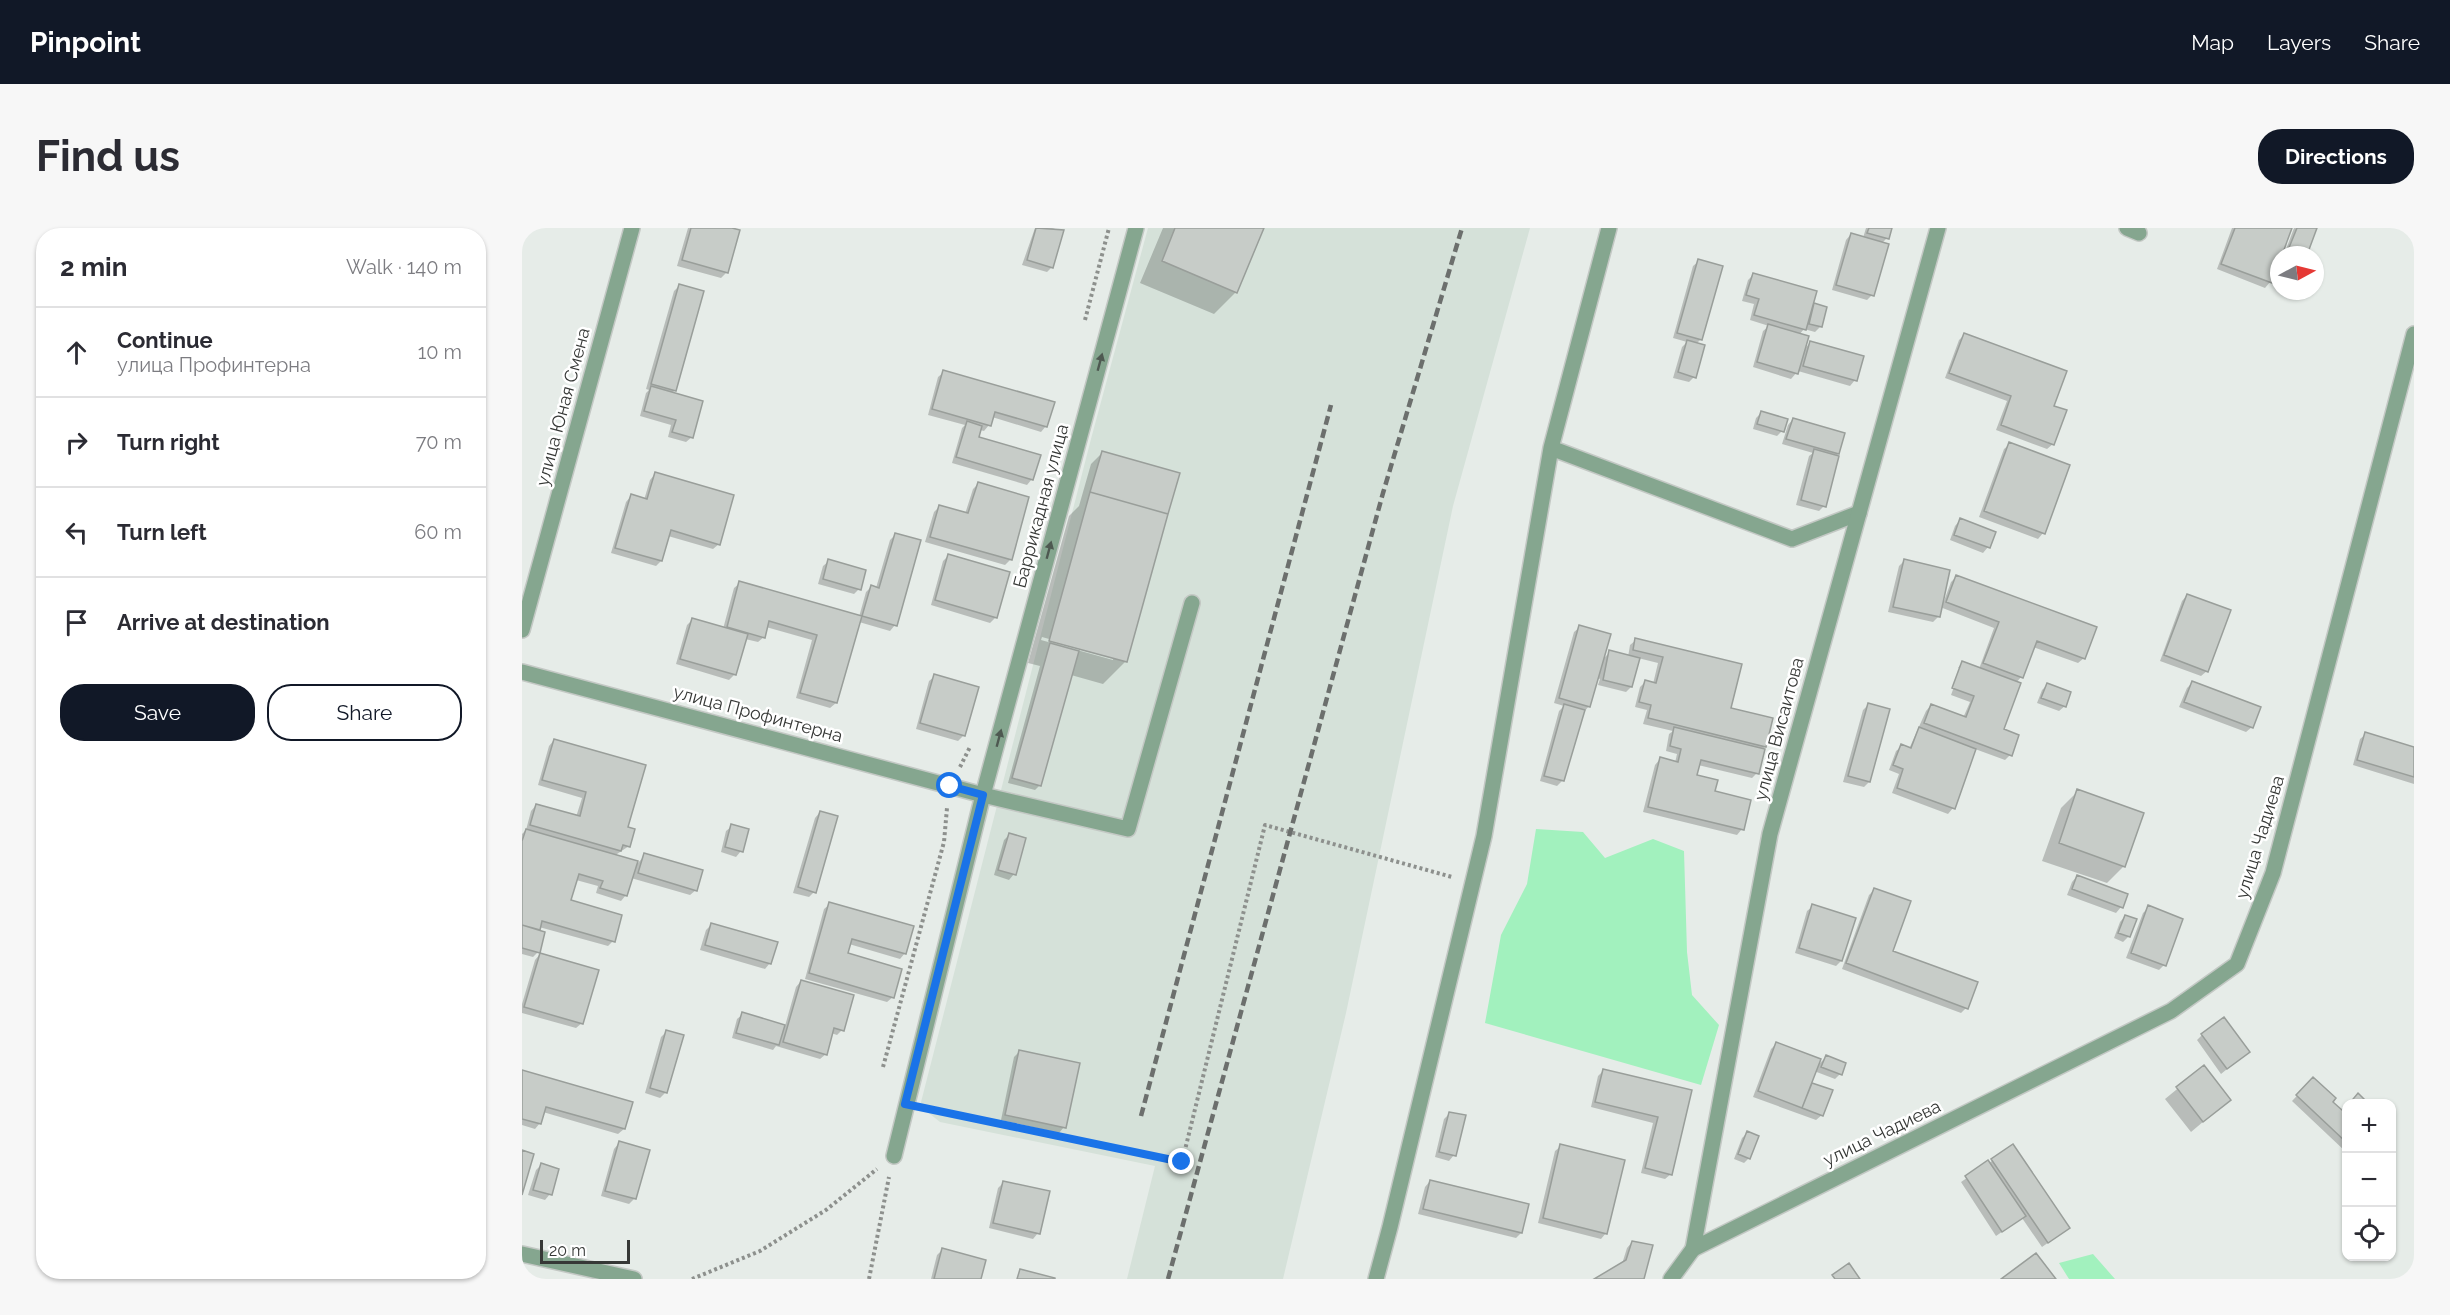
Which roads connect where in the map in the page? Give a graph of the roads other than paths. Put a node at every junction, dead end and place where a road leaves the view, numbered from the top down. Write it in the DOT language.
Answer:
graph roads {
  1 [pos="632,228"];
  2 [pos="1136,228"];
  3 [pos="1609,228"];
  4 [pos="1938,228"];
  5 [pos="2414,334"];
  6 [pos="1551,448"];
  7 [pos="1859,513"];
  8 [pos="1192,603"];
  9 [pos="522,630"];
  10 [pos="522,672"];
  11 [pos="983,795"];
  12 [pos="894,1156"];
  13 [pos="1693,1249"];
  14 [pos="522,1254"];
  15 [pos="634,1279"];
  16 [pos="1376,1279"];
  17 [pos="1671,1279"];
  1 -- 9 [label="street, улица Юная Смена"];
  11 -- 2 [label="street, Баррикадная улица, one-way"];
  3 -- 6 [label="street"];
  4 -- 7 [label="street, улица Висаитова"];
  5 -- 13 [label="street, улица Чадиева"];
  6 -- 7 [label="street"];
  6 -- 16 [label="street"];
  7 -- 13 [label="street, улица Висаитова"];
  8 -- 11 [label="street, улица Профинтерна"];
  10 -- 11 [label="street, улица Профинтерна"];
  11 -- 12 [label="street, Баррикадная улица"];
  13 -- 17 [label="street"];
  14 -- 15 [label="street"];
}
